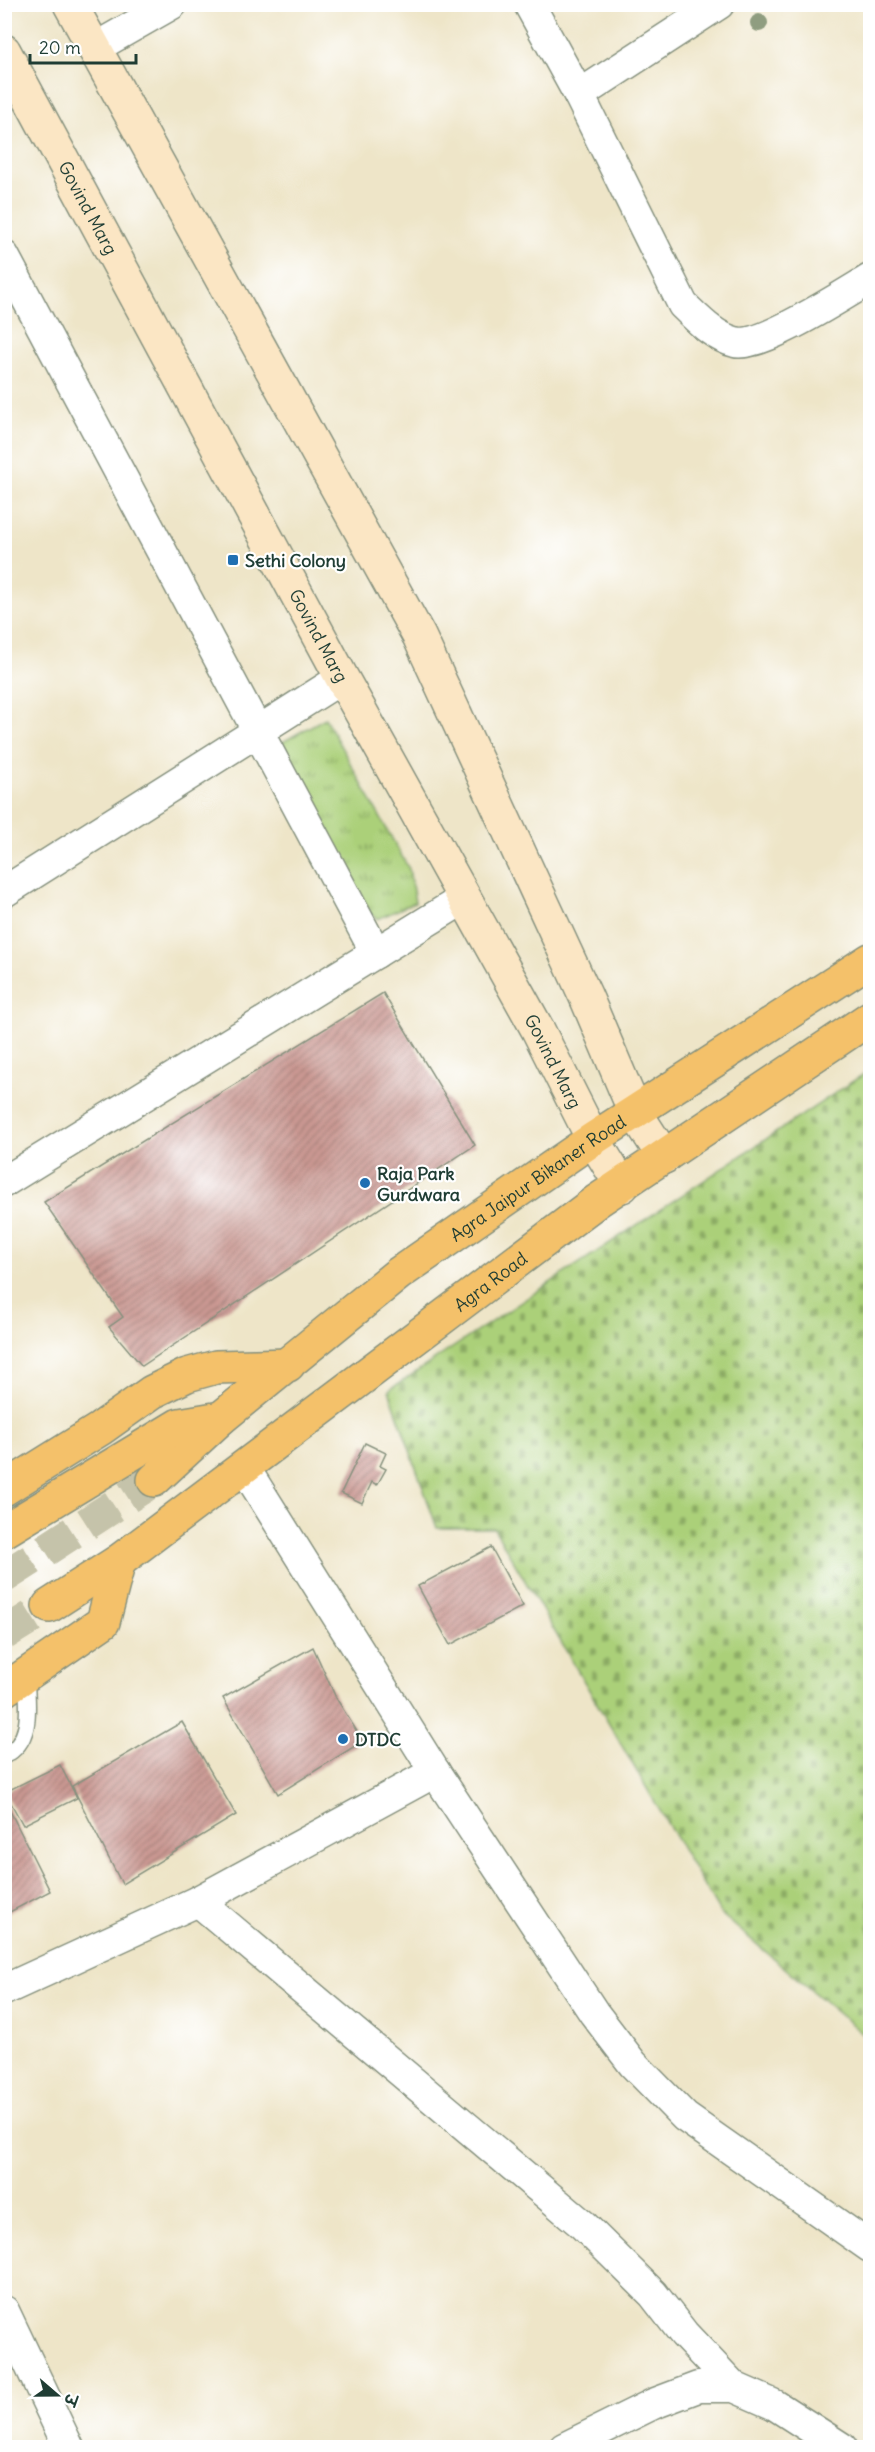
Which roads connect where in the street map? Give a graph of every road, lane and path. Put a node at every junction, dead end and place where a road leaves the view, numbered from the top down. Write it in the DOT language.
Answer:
graph roads {
  1 [pos="70,4"];
  2 [pos="172,4"];
  3 [pos="529,4"];
  4 [pos="719,4"];
  5 [pos="93,49"];
  6 [pos="4,51"];
  7 [pos="579,95"];
  8 [pos="4,255"];
  9 [pos="870,279"];
  10 [pos="342,678"];
  11 [pos="256,730"];
  12 [pos="4,892"];
  13 [pos="465,898"];
  14 [pos="376,953"];
  15 [pos="870,960"];
  16 [pos="870,1018"];
  17 [pos="635,1112"];
  18 [pos="593,1139"];
  19 [pos="664,1157"];
  20 [pos="4,1182"];
  21 [pos="622,1186"];
  22 [pos="288,1365"];
  23 [pos="221,1418"];
  24 [pos="244,1467"];
  25 [pos="154,1480"];
  26 [pos="4,1489"];
  27 [pos="4,1531"];
  28 [pos="119,1562"];
  29 [pos="49,1606"];
  30 [pos="15,1682"];
  31 [pos="4,1756"];
  32 [pos="435,1772"];
  33 [pos="198,1901"];
  34 [pos="4,1990"];
  35 [pos="870,2247"];
  36 [pos="4,2311"];
  37 [pos="734,2387"];
  38 [pos="69,2448"];
  39 [pos="564,2448"];
  40 [pos="842,2448"];
  1 -- 5 [label="street"];
  2 -- 5 [label="street"];
  3 -- 7 [label="street"];
  4 -- 7 [label="street"];
  5 -- 17 [label="street"];
  6 -- 10 [label="street, Govind Marg"];
  7 -- 9 [label="street"];
  8 -- 11 [label="street"];
  10 -- 11 [label="street"];
  10 -- 13 [label="street, Govind Marg"];
  11 -- 12 [label="street"];
  11 -- 14 [label="street"];
  13 -- 14 [label="street"];
  13 -- 18 [label="street, Govind Marg"];
  14 -- 20 [label="street"];
  15 -- 17 [label="highway, Agra Jaipur Bikaner Road"];
  16 -- 19 [label="highway, Agra Road"];
  17 -- 18 [label="highway, Agra Jaipur Bikaner Road"];
  17 -- 19 [label="street"];
  18 -- 21 [label="street, Govind Marg"];
  18 -- 22 [label="highway, Agra Jaipur Bikaner Road"];
  19 -- 21 [label="highway, Agra Road"];
  21 -- 24 [label="highway, Agra Road"];
  22 -- 23 [label="highway, Agra Jaipur Bikaner Road"];
  22 -- 26 [label="highway"];
  23 -- 25 [label="highway, Agra Jaipur Bikaner Road"];
  23 -- 27 [label="highway"];
  24 -- 28 [label="highway, Agra Road"];
  24 -- 32 [label="street"];
  28 -- 29 [label="highway, Agra Road"];
  28 -- 30 [label="highway"];
  30 -- 31 [label="lane"];
  32 -- 33 [label="street"];
  32 -- 35 [label="street"];
  33 -- 34 [label="street"];
  33 -- 37 [label="street"];
  36 -- 38 [label="street"];
  37 -- 39 [label="street"];
  37 -- 40 [label="street"];
}
